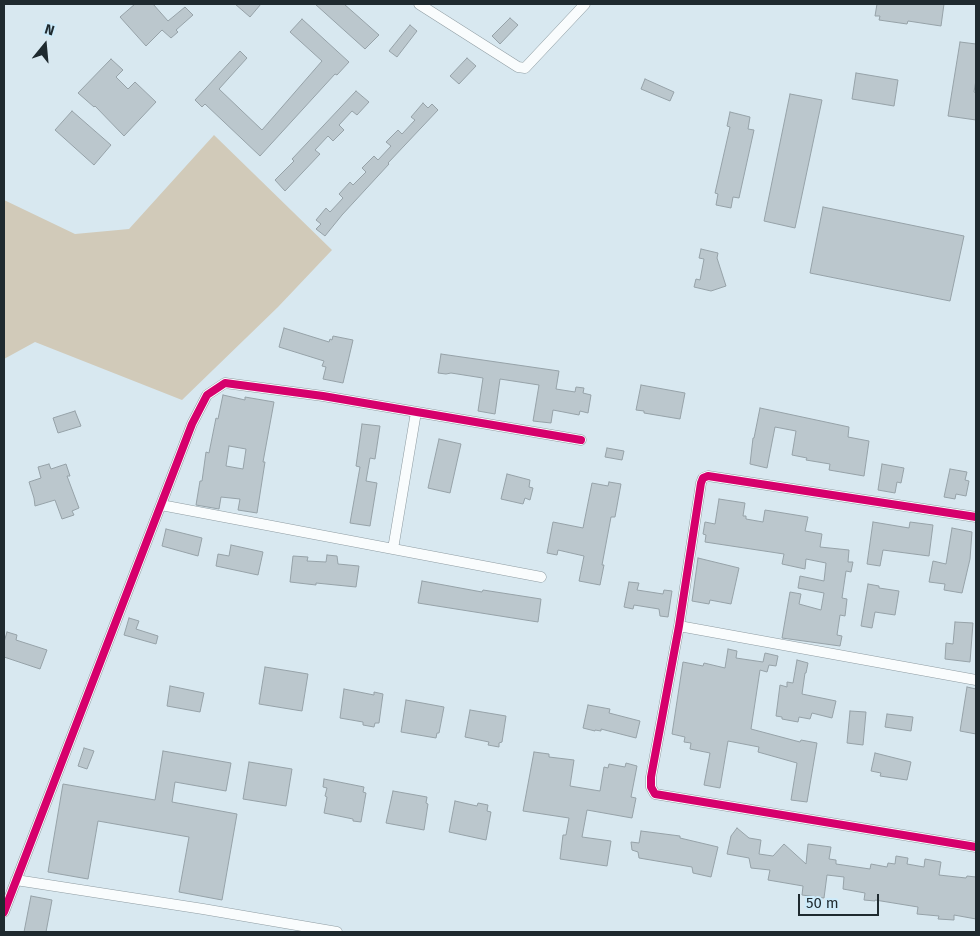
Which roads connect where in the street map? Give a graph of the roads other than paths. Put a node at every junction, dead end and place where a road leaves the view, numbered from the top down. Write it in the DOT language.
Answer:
graph roads {
  1 [pos="419,4"];
  2 [pos="585,4"];
  3 [pos="416,412"];
  4 [pos="581,440"];
  5 [pos="161,505"];
  6 [pos="976,517"];
  7 [pos="393,549"];
  8 [pos="541,577"];
  9 [pos="679,626"];
  10 [pos="976,680"];
  11 [pos="976,847"];
  12 [pos="16,880"];
  13 [pos="4,912"];
  14 [pos="338,932"];
  1 -- 2 [label="street"];
  3 -- 4 [label="street"];
  3 -- 5 [label="street"];
  3 -- 7 [label="street"];
  5 -- 7 [label="street"];
  5 -- 12 [label="street"];
  6 -- 9 [label="street"];
  7 -- 8 [label="street"];
  9 -- 10 [label="street"];
  9 -- 11 [label="street"];
  12 -- 13 [label="street"];
  12 -- 14 [label="street"];
}
